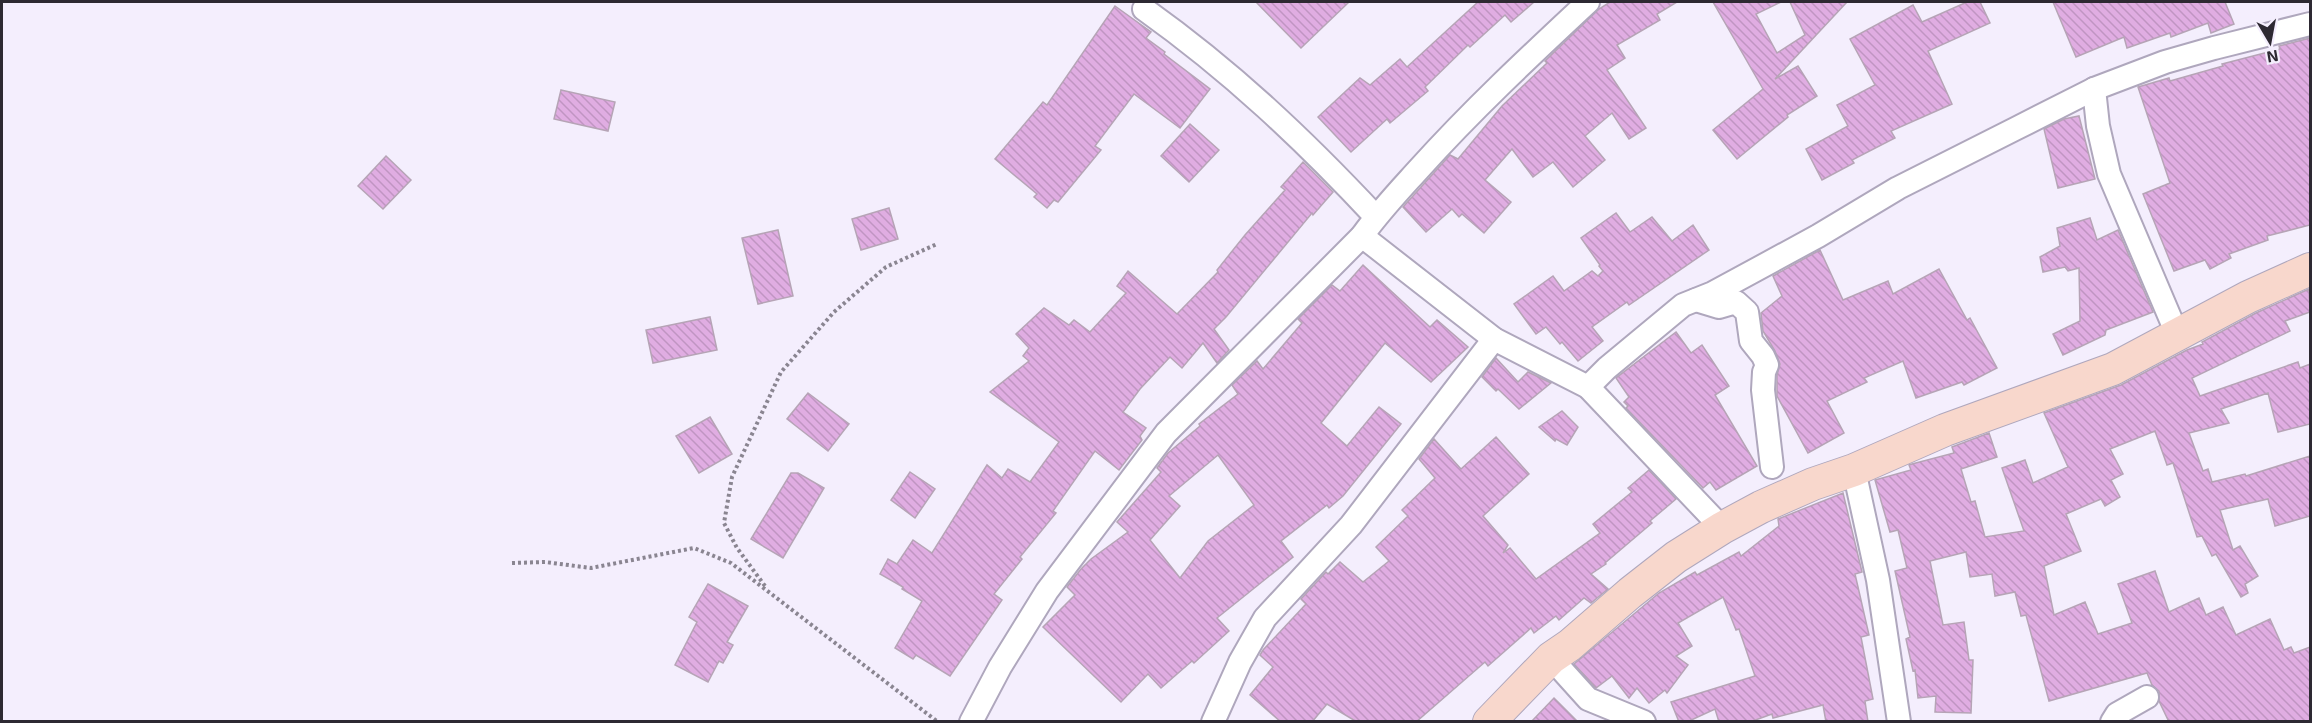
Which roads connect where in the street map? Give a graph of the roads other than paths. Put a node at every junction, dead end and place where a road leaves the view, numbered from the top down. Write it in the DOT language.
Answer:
graph roads {
  1 [pos="1588,2"];
  2 [pos="1144,9"];
  3 [pos="2310,24"];
  4 [pos="2094,89"];
  5 [pos="1376,217"];
  6 [pos="1362,236"];
  7 [pos="2310,269"];
  8 [pos="1696,300"];
  9 [pos="2177,334"];
  10 [pos="1494,339"];
  11 [pos="1588,387"];
  12 [pos="1772,467"];
  13 [pos="1854,470"];
  14 [pos="1722,528"];
  15 [pos="1551,657"];
  16 [pos="2147,697"];
  17 [pos="972,722"];
  18 [pos="1213,722"];
  19 [pos="1489,722"];
  20 [pos="1644,722"];
  21 [pos="1899,722"];
  22 [pos="2112,722"];
  1 -- 5 [label="street"];
  2 -- 5 [label="street"];
  3 -- 4 [label="street"];
  4 -- 8 [label="street"];
  4 -- 9 [label="street"];
  5 -- 6 [label="street"];
  6 -- 10 [label="street"];
  6 -- 17 [label="street"];
  7 -- 9 [label="street"];
  8 -- 11 [label="street"];
  8 -- 12 [label="street"];
  9 -- 13 [label="street"];
  10 -- 11 [label="street"];
  10 -- 18 [label="street"];
  11 -- 14 [label="street"];
  13 -- 14 [label="street"];
  13 -- 21 [label="street"];
  14 -- 15 [label="street"];
  15 -- 19 [label="street"];
  15 -- 20 [label="street"];
  16 -- 22 [label="street"];
}
